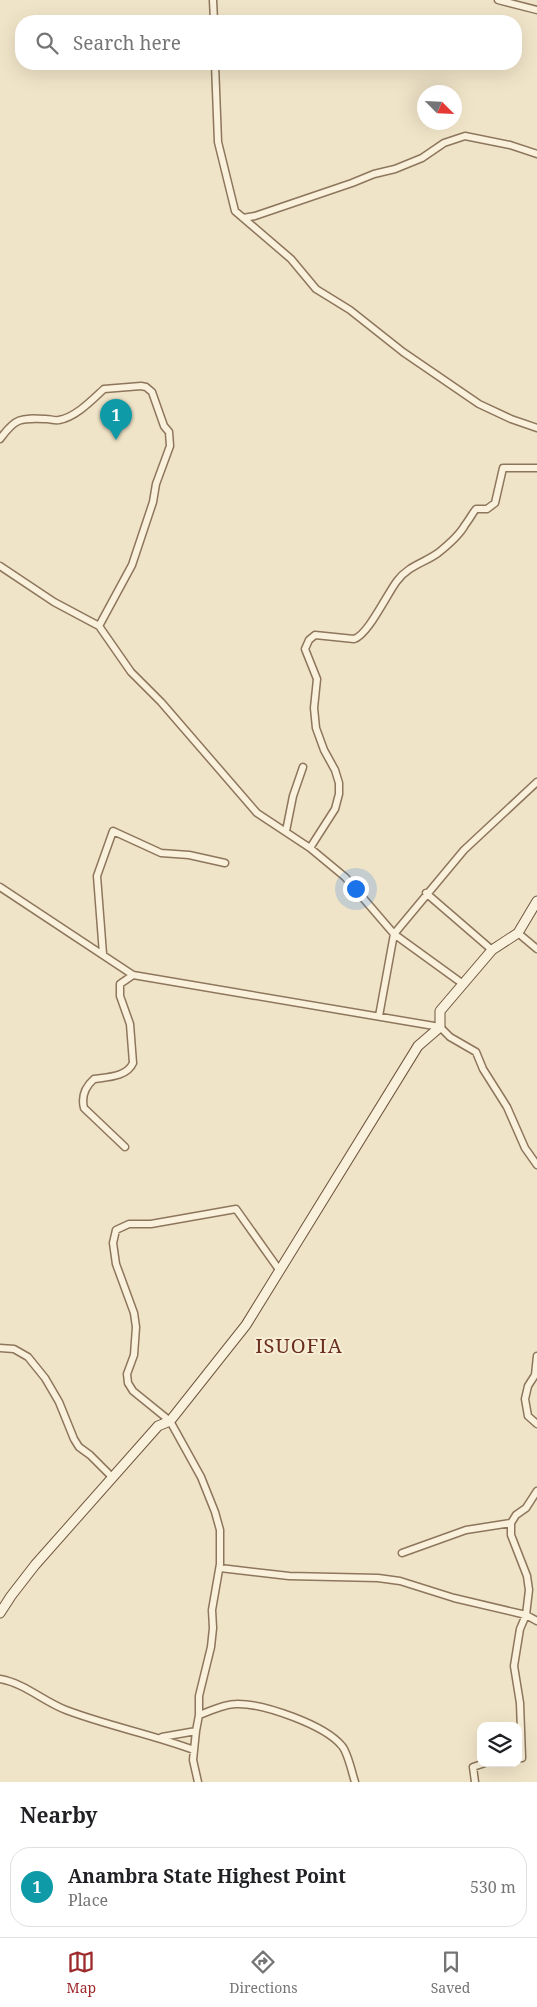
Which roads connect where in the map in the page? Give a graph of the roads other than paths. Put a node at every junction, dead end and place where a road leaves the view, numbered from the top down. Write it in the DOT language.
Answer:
graph roads {
  1 [pos="213,0"];
  2 [pos="498,0"];
  3 [pos="537,10"];
  4 [pos="214,15"];
  5 [pos="216,70"];
  6 [pos="537,154"];
  7 [pos="243,218"];
  8 [pos="537,428"];
  9 [pos="0,439"];
  10 [pos="537,468"];
  11 [pos="0,566"];
  12 [pos="99,626"];
  13 [pos="303,767"];
  14 [pos="537,782"];
  15 [pos="286,831"];
  16 [pos="310,848"];
  17 [pos="225,863"];
  18 [pos="0,887"];
  19 [pos="426,893"];
  20 [pos="537,901"];
  21 [pos="518,933"];
  22 [pos="394,934"];
  23 [pos="537,949"];
  24 [pos="492,950"];
  25 [pos="103,954"];
  26 [pos="133,976"];
  27 [pos="462,984"];
  28 [pos="379,1016"];
  29 [pos="440,1027"];
  30 [pos="126,1147"];
  31 [pos="537,1165"];
  32 [pos="280,1271"];
  33 [pos="0,1348"];
  34 [pos="537,1356"];
  35 [pos="170,1421"];
  36 [pos="537,1424"];
  37 [pos="112,1478"];
  38 [pos="537,1491"];
  39 [pos="511,1523"];
  40 [pos="402,1553"];
  41 [pos="220,1568"];
  42 [pos="1,1611"];
  43 [pos="526,1616"];
  44 [pos="537,1621"];
  45 [pos="0,1679"];
  46 [pos="199,1715"];
  47 [pos="521,1722"];
  48 [pos="196,1731"];
  49 [pos="161,1738"];
  50 [pos="194,1750"];
  51 [pos="477,1766"];
  52 [pos="198,1782"];
  53 [pos="355,1782"];
  54 [pos="476,1782"];
  1 -- 4 [label="street"];
  2 -- 3 [label="street"];
  5 -- 7 [label="street"];
  6 -- 7 [label="street"];
  7 -- 8 [label="street"];
  9 -- 12 [label="street"];
  10 -- 16 [label="street"];
  11 -- 12 [label="street"];
  12 -- 15 [label="street"];
  13 -- 15 [label="street"];
  14 -- 19 [label="street"];
  15 -- 16 [label="street"];
  16 -- 22 [label="street"];
  17 -- 25 [label="street"];
  18 -- 25 [label="street"];
  19 -- 22 [label="street"];
  19 -- 24 [label="street"];
  20 -- 21 [label="main road"];
  21 -- 23 [label="street"];
  21 -- 24 [label="main road"];
  22 -- 27 [label="street"];
  22 -- 28 [label="street"];
  24 -- 27 [label="main road"];
  25 -- 26 [label="street"];
  26 -- 28 [label="street"];
  26 -- 30 [label="street"];
  27 -- 29 [label="main road"];
  28 -- 29 [label="street"];
  29 -- 31 [label="street"];
  29 -- 32 [label="main road"];
  32 -- 35 [label="main road"];
  32 -- 35 [label="street"];
  33 -- 37 [label="street"];
  34 -- 36 [label="street"];
  35 -- 37 [label="main road"];
  35 -- 41 [label="street"];
  37 -- 42 [label="main road"];
  38 -- 39 [label="street"];
  39 -- 40 [label="street"];
  39 -- 43 [label="street"];
  41 -- 43 [label="street"];
  41 -- 46 [label="street"];
  43 -- 44 [label="street"];
  43 -- 47 [label="street"];
  45 -- 49 [label="street"];
  46 -- 48 [label="street"];
  46 -- 53 [label="street"];
  48 -- 49 [label="street"];
  48 -- 50 [label="street"];
  49 -- 50 [label="street"];
  50 -- 52 [label="street"];
  51 -- 54 [label="street"];
}
